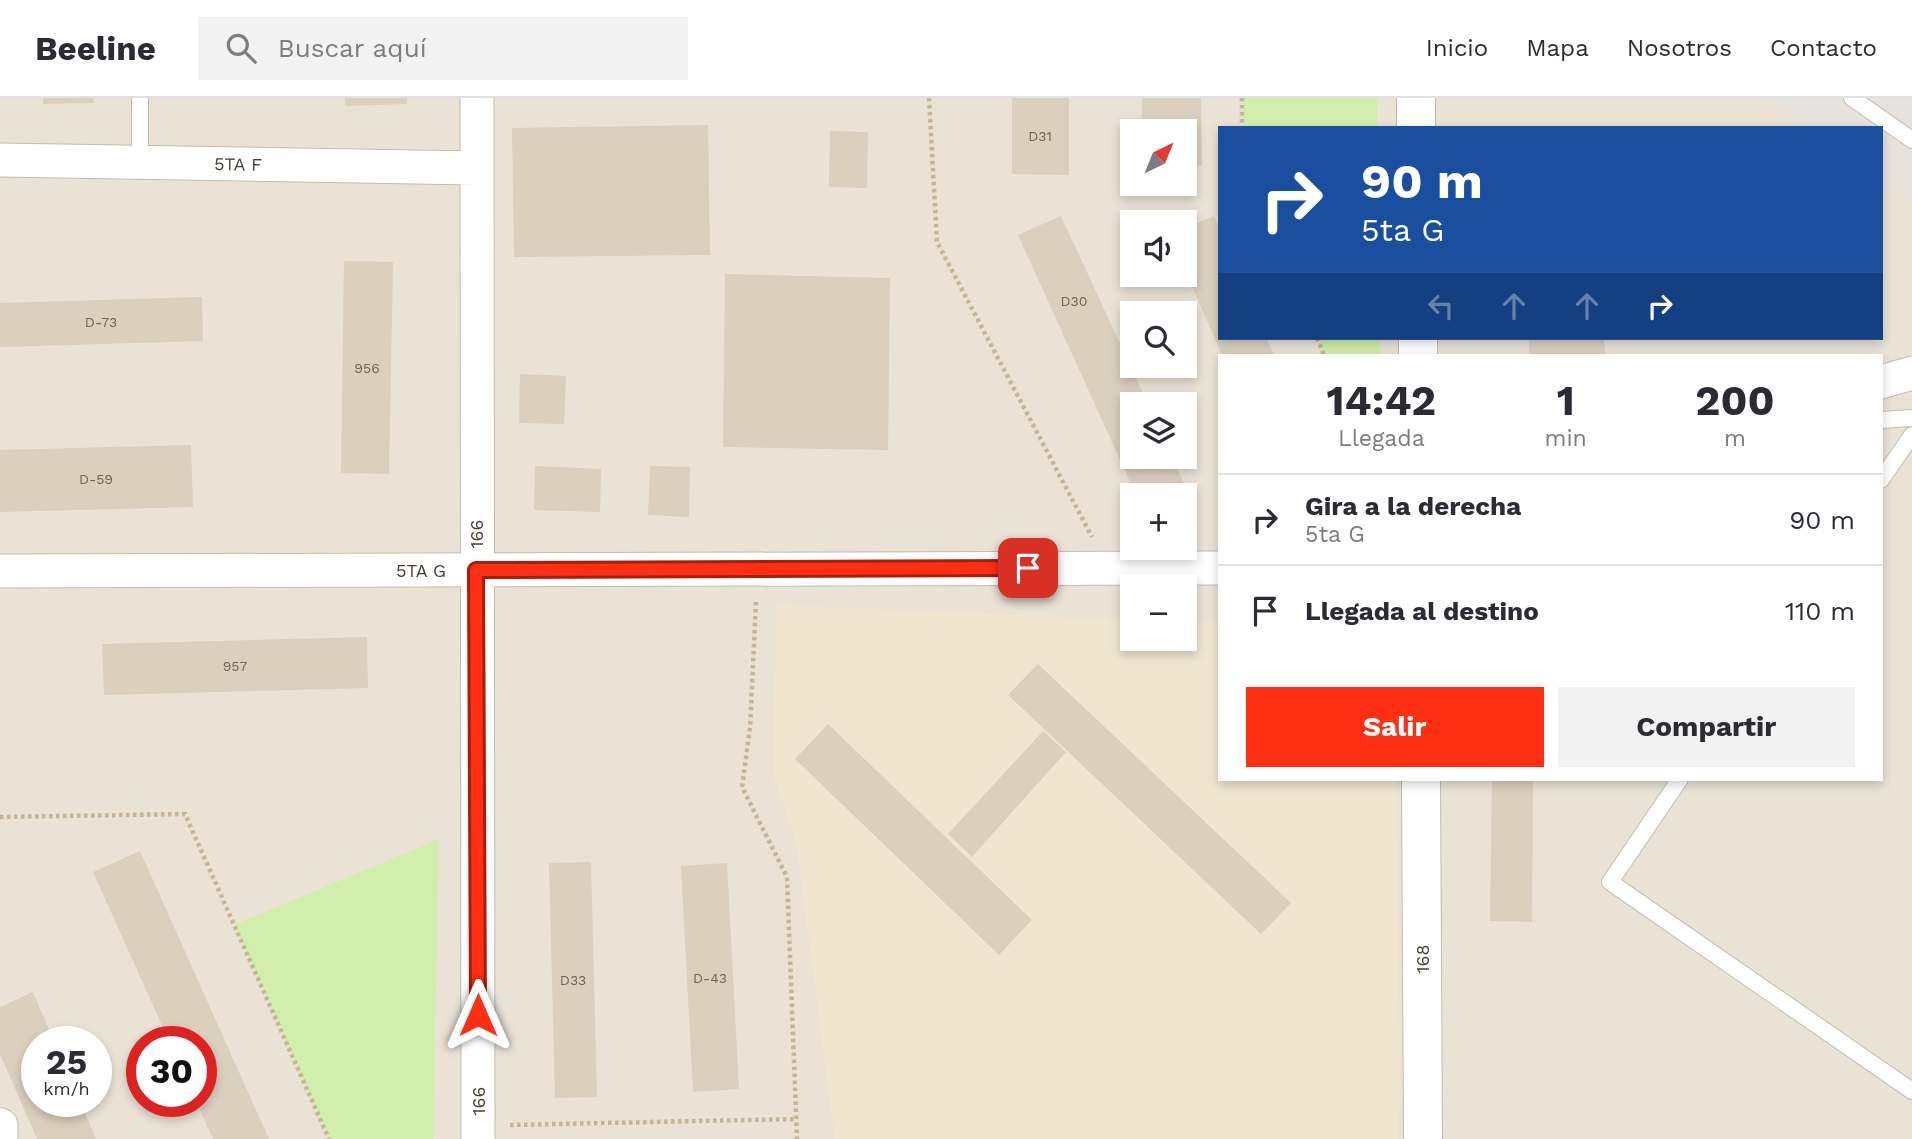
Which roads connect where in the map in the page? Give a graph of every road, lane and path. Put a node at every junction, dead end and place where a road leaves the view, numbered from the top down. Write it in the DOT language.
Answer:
graph roads {
  1 [pos="140,98"];
  2 [pos="477,98"];
  3 [pos="929,98"];
  4 [pos="1242,98"];
  5 [pos="1416,98"];
  6 [pos="1852,98"];
  7 [pos="1242,126"];
  8 [pos="1416,126"];
  9 [pos="1912,140"];
  10 [pos="0,160"];
  11 [pos="140,163"];
  12 [pos="475,168"];
  13 [pos="1912,373"];
  14 [pos="1883,381"];
  15 [pos="1912,418"];
  16 [pos="1883,420"];
  17 [pos="1912,435"];
  18 [pos="1883,477"];
  19 [pos="1109,568"];
  20 [pos="1218,568"];
  21 [pos="757,569"];
  22 [pos="476,570"];
  23 [pos="0,571"];
  24 [pos="1421,781"];
  25 [pos="1679,781"];
  26 [pos="0,817"];
  27 [pos="1912,1091"];
  28 [pos="796,1119"];
  29 [pos="1,1125"];
  30 [pos="478,1133"];
  31 [pos="1,1139"];
  32 [pos="329,1139"];
  33 [pos="797,1139"];
  34 [pos="1423,1139"];
  1 -- 11 [label="lane"];
  2 -- 12 [label="street, 166"];
  3 -- 19 [label="path"];
  4 -- 7 [label="path"];
  5 -- 8 [label="street"];
  6 -- 9 [label="lane"];
  10 -- 11 [label="street, 5TA F"];
  11 -- 12 [label="street, 5TA F"];
  12 -- 22 [label="street, 166"];
  13 -- 14 [label="street"];
  15 -- 16 [label="lane"];
  17 -- 18 [label="lane"];
  19 -- 20 [label="street, 5TA G"];
  19 -- 21 [label="street, 5TA G"];
  21 -- 22 [label="street, 5TA G"];
  21 -- 28 [label="path"];
  22 -- 23 [label="street, 5TA G"];
  22 -- 30 [label="street, 166"];
  24 -- 34 [label="street, 168"];
  25 -- 27 [label="lane"];
  26 -- 32 [label="path"];
  28 -- 30 [label="path"];
  28 -- 33 [label="path"];
  29 -- 31 [label="street"];
}
